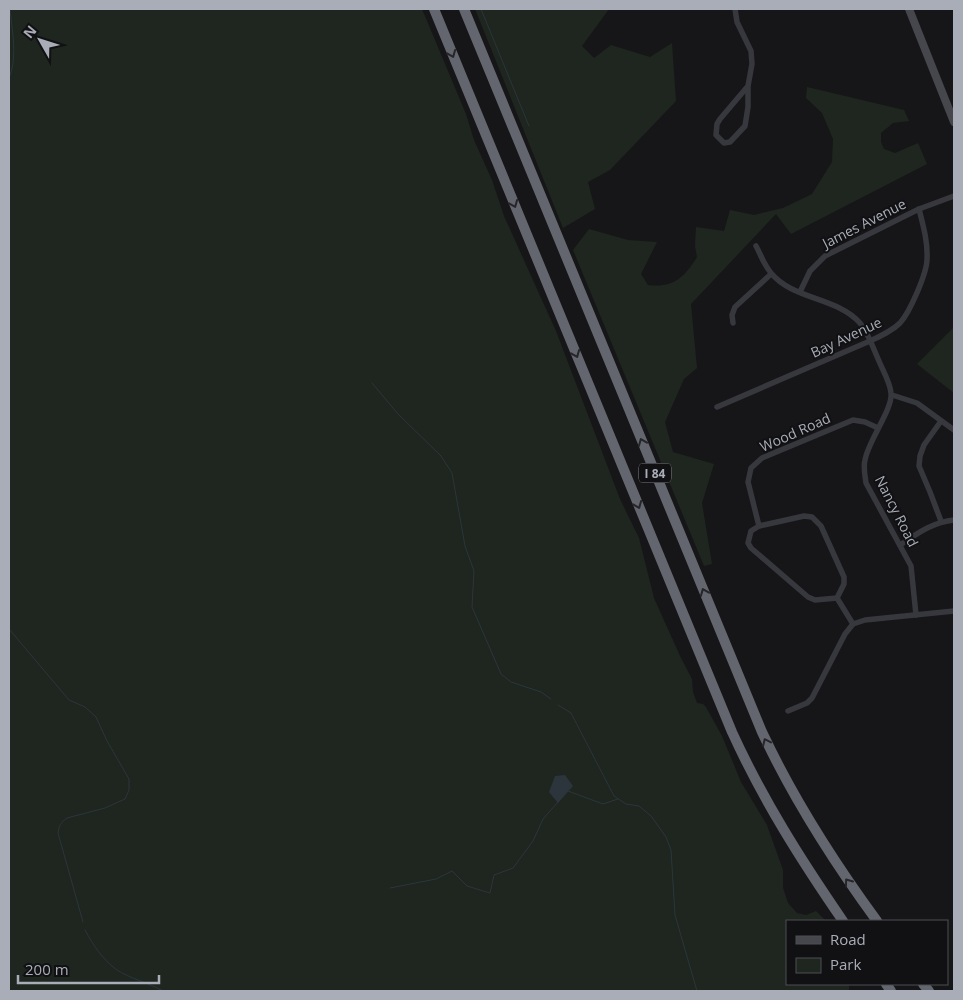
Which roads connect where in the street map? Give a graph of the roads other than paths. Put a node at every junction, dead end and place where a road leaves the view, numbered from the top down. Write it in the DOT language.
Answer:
graph roads {
  1 [pos="434,9"];
  2 [pos="464,9"];
  3 [pos="735,9"];
  4 [pos="909,9"];
  5 [pos="748,86"];
  6 [pos="954,121"];
  7 [pos="954,196"];
  8 [pos="919,209"];
  9 [pos="756,246"];
  10 [pos="771,274"];
  11 [pos="800,292"];
  12 [pos="733,323"];
  13 [pos="870,341"];
  14 [pos="892,395"];
  15 [pos="717,408"];
  16 [pos="941,421"];
  17 [pos="878,428"];
  18 [pos="954,430"];
  19 [pos="954,520"];
  20 [pos="940,521"];
  21 [pos="758,526"];
  22 [pos="900,545"];
  23 [pos="837,598"];
  24 [pos="954,611"];
  25 [pos="916,615"];
  26 [pos="852,624"];
  27 [pos="788,711"];
  28 [pos="842,920"];
  29 [pos="876,920"];
  1 -- 28 [label="highway, I 84, one-way"];
  29 -- 2 [label="highway, I 84, one-way"];
  3 -- 5 [label="street"];
  4 -- 6 [label="main road"];
  5 -- 5 [label="street"];
  7 -- 8 [label="street, James Avenue"];
  8 -- 11 [label="street, James Avenue"];
  8 -- 13 [label="street, Bay Avenue"];
  9 -- 10 [label="street"];
  10 -- 11 [label="street"];
  10 -- 12 [label="street"];
  11 -- 13 [label="street"];
  13 -- 14 [label="street"];
  13 -- 15 [label="street, Bay Avenue"];
  14 -- 16 [label="street"];
  14 -- 17 [label="street, Nancy Road"];
  16 -- 18 [label="street"];
  16 -- 20 [label="street"];
  17 -- 21 [label="street, Wood Road"];
  17 -- 22 [label="street, Nancy Road"];
  19 -- 20 [label="street"];
  20 -- 22 [label="street"];
  21 -- 23 [label="street"];
  21 -- 23 [label="street"];
  22 -- 25 [label="street, Nancy Road"];
  23 -- 26 [label="street"];
  24 -- 25 [label="street"];
  25 -- 26 [label="street"];
  26 -- 27 [label="street"];
}
